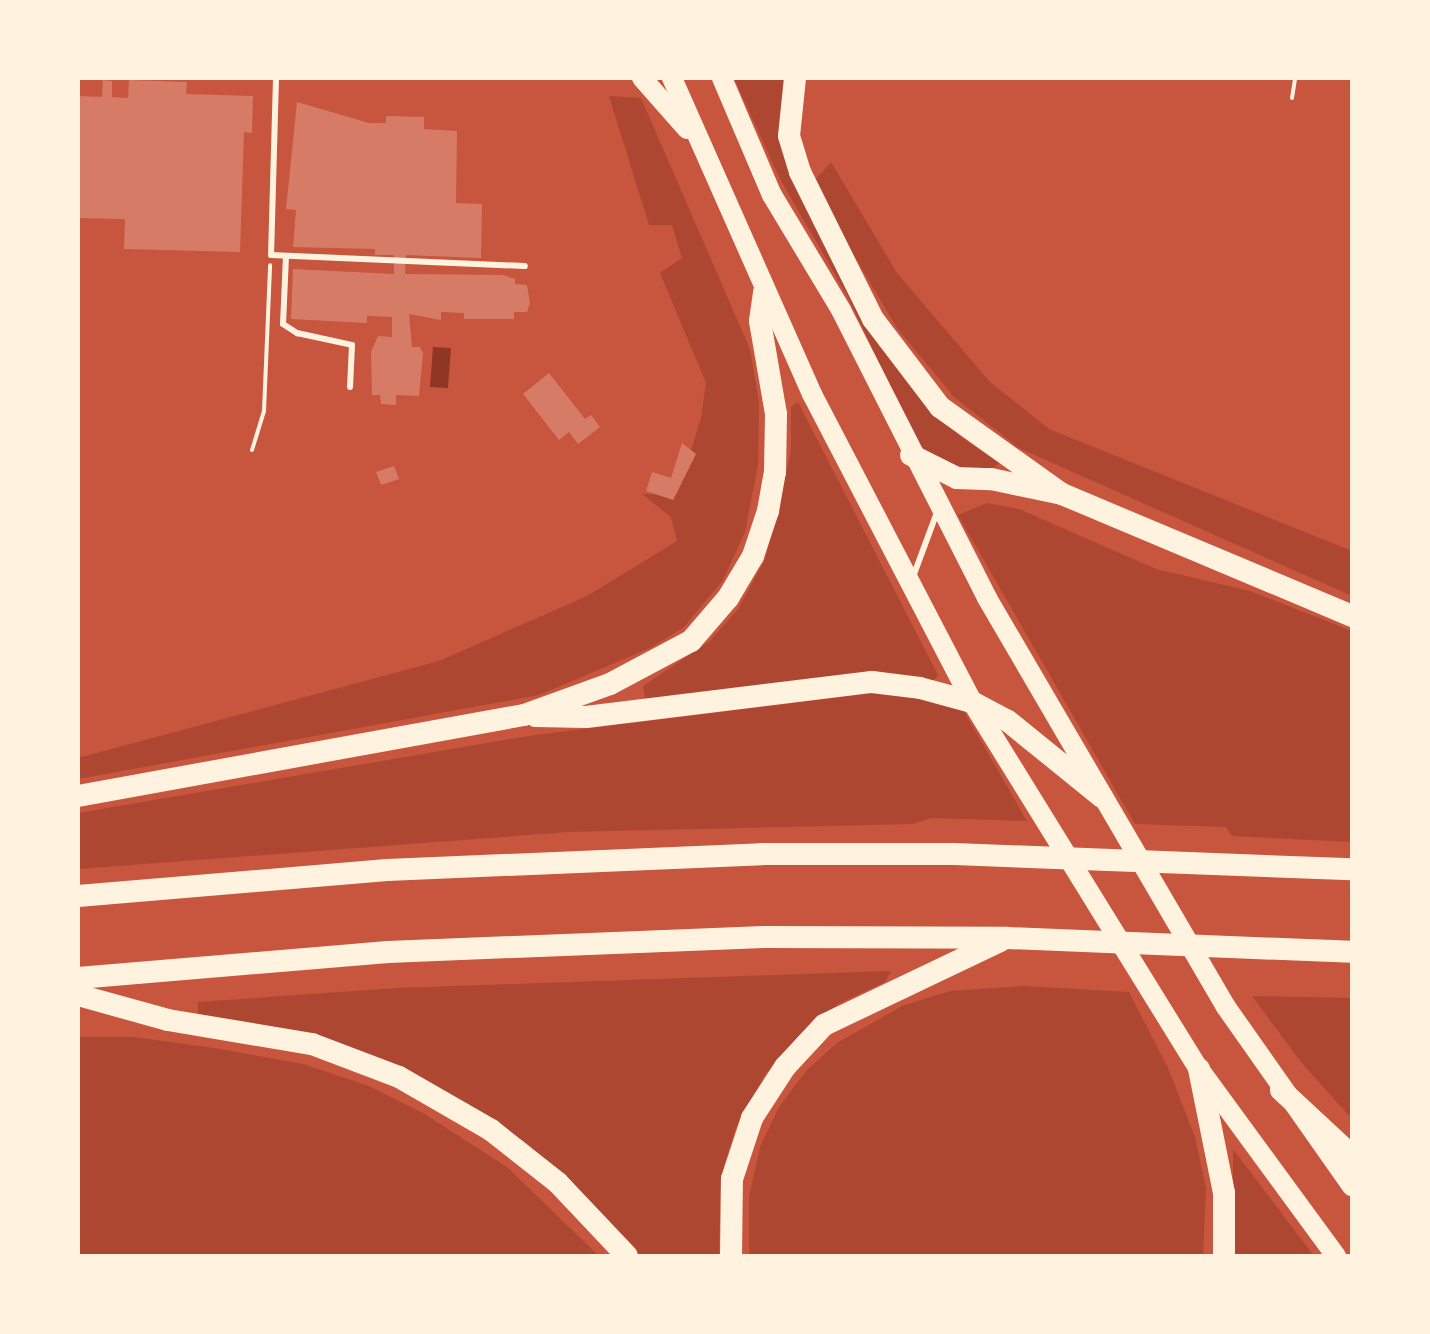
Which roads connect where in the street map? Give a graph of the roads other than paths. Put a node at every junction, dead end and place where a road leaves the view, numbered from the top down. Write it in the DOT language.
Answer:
graph roads {
  1 [pos="276,78"];
  2 [pos="642,78"];
  3 [pos="672,78"];
  4 [pos="722,78"];
  5 [pos="795,78"];
  6 [pos="693,134"];
  7 [pos="286,256"];
  8 [pos="525,266"];
  9 [pos="764,292"];
  10 [pos="350,387"];
  11 [pos="911,455"];
  12 [pos="1062,494"];
  13 [pos="938,509"];
  14 [pos="910,584"];
  15 [pos="1352,616"];
  16 [pos="972,702"];
  17 [pos="524,715"];
  18 [pos="78,796"];
  19 [pos="1102,797"];
  20 [pos="1352,869"];
  21 [pos="78,896"];
  22 [pos="1007,938"];
  23 [pos="1352,952"];
  24 [pos="78,978"];
  25 [pos="78,995"];
  26 [pos="1199,1069"];
  27 [pos="1281,1090"];
  28 [pos="1352,1156"];
  29 [pos="1352,1186"];
  30 [pos="627,1256"];
  31 [pos="731,1256"];
  32 [pos="1224,1256"];
  33 [pos="1336,1256"];
  1 -- 7 [label="lane"];
  2 -- 6 [label="highway"];
  3 -- 6 [label="highway"];
  4 -- 11 [label="highway"];
  5 -- 12 [label="highway"];
  6 -- 9 [label="highway"];
  7 -- 8 [label="lane"];
  7 -- 10 [label="lane"];
  9 -- 14 [label="highway"];
  9 -- 17 [label="highway"];
  11 -- 12 [label="highway"];
  11 -- 13 [label="highway"];
  12 -- 15 [label="highway"];
  13 -- 14 [label="lane"];
  13 -- 19 [label="highway"];
  14 -- 16 [label="highway"];
  16 -- 17 [label="highway"];
  16 -- 19 [label="highway"];
  16 -- 26 [label="highway"];
  17 -- 18 [label="highway"];
  19 -- 27 [label="highway"];
  20 -- 21 [label="highway"];
  22 -- 23 [label="highway"];
  22 -- 24 [label="highway"];
  22 -- 31 [label="highway"];
  25 -- 30 [label="highway"];
  26 -- 32 [label="highway"];
  26 -- 33 [label="highway"];
  27 -- 28 [label="highway"];
  27 -- 29 [label="highway"];
}
